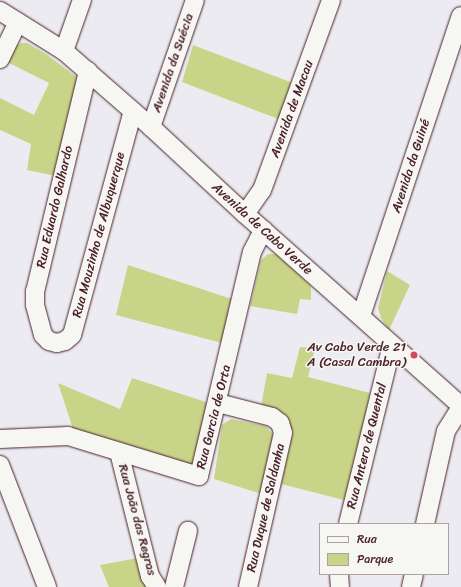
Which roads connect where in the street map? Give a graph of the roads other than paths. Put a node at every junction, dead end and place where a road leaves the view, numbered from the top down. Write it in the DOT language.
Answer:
graph roads {
  1 [pos="82,0"];
  2 [pos="195,0"];
  3 [pos="331,0"];
  4 [pos="0,11"];
  5 [pos="461,16"];
  6 [pos="18,22"];
  7 [pos="64,51"];
  8 [pos="0,58"];
  9 [pos="88,71"];
  10 [pos="133,111"];
  11 [pos="151,126"];
  12 [pos="245,214"];
  13 [pos="264,230"];
  14 [pos="360,316"];
  15 [pos="49,341"];
  16 [pos="392,345"];
  17 [pos="218,403"];
  18 [pos="461,407"];
  19 [pos="0,439"];
  20 [pos="120,452"];
  21 [pos="0,465"];
  22 [pos="348,523"];
  23 [pos="425,523"];
  24 [pos="188,531"];
  25 [pos="339,575"];
  26 [pos="414,575"];
  27 [pos="47,587"];
  28 [pos="157,587"];
  29 [pos="174,587"];
  30 [pos="248,587"];
  31 [pos="340,587"];
  32 [pos="411,587"];
  1 -- 7 [label="street"];
  2 -- 11 [label="street, Avenida da Suécia"];
  3 -- 12 [label="street, Avenida de Macau"];
  4 -- 6 [label="street, Avenida de Cabo Verde"];
  5 -- 14 [label="street, Avenida da Guiné"];
  6 -- 7 [label="street, Avenida de Cabo Verde"];
  6 -- 8 [label="street"];
  7 -- 9 [label="street, Avenida de Cabo Verde"];
  9 -- 10 [label="street, Avenida de Cabo Verde"];
  9 -- 15 [label="street, Rua Eduardo Galhardo"];
  10 -- 11 [label="street, Avenida de Cabo Verde"];
  10 -- 15 [label="street, Rua Mouzinho de Albuquerque"];
  11 -- 12 [label="street, Avenida de Cabo Verde"];
  12 -- 13 [label="street, Avenida de Cabo Verde"];
  13 -- 14 [label="street, Avenida de Cabo Verde"];
  13 -- 17 [label="street, Rua Garcia de Orta"];
  14 -- 16 [label="street, Avenida de Cabo Verde"];
  16 -- 18 [label="street, Avenida de Cabo Verde"];
  16 -- 22 [label="street, Rua Antero de Quental"];
  17 -- 20 [label="street, Rua Garcia de Orta"];
  17 -- 30 [label="street, Rua Duque de Saldanha"];
  18 -- 23 [label="street"];
  19 -- 20 [label="street, Rua Garcia de Orta"];
  20 -- 28 [label="street, Rua João das Regras"];
  21 -- 27 [label="street"];
  24 -- 29 [label="street, Rua João das Regras"];
  25 -- 31 [label="street"];
  26 -- 32 [label="street"];
}
